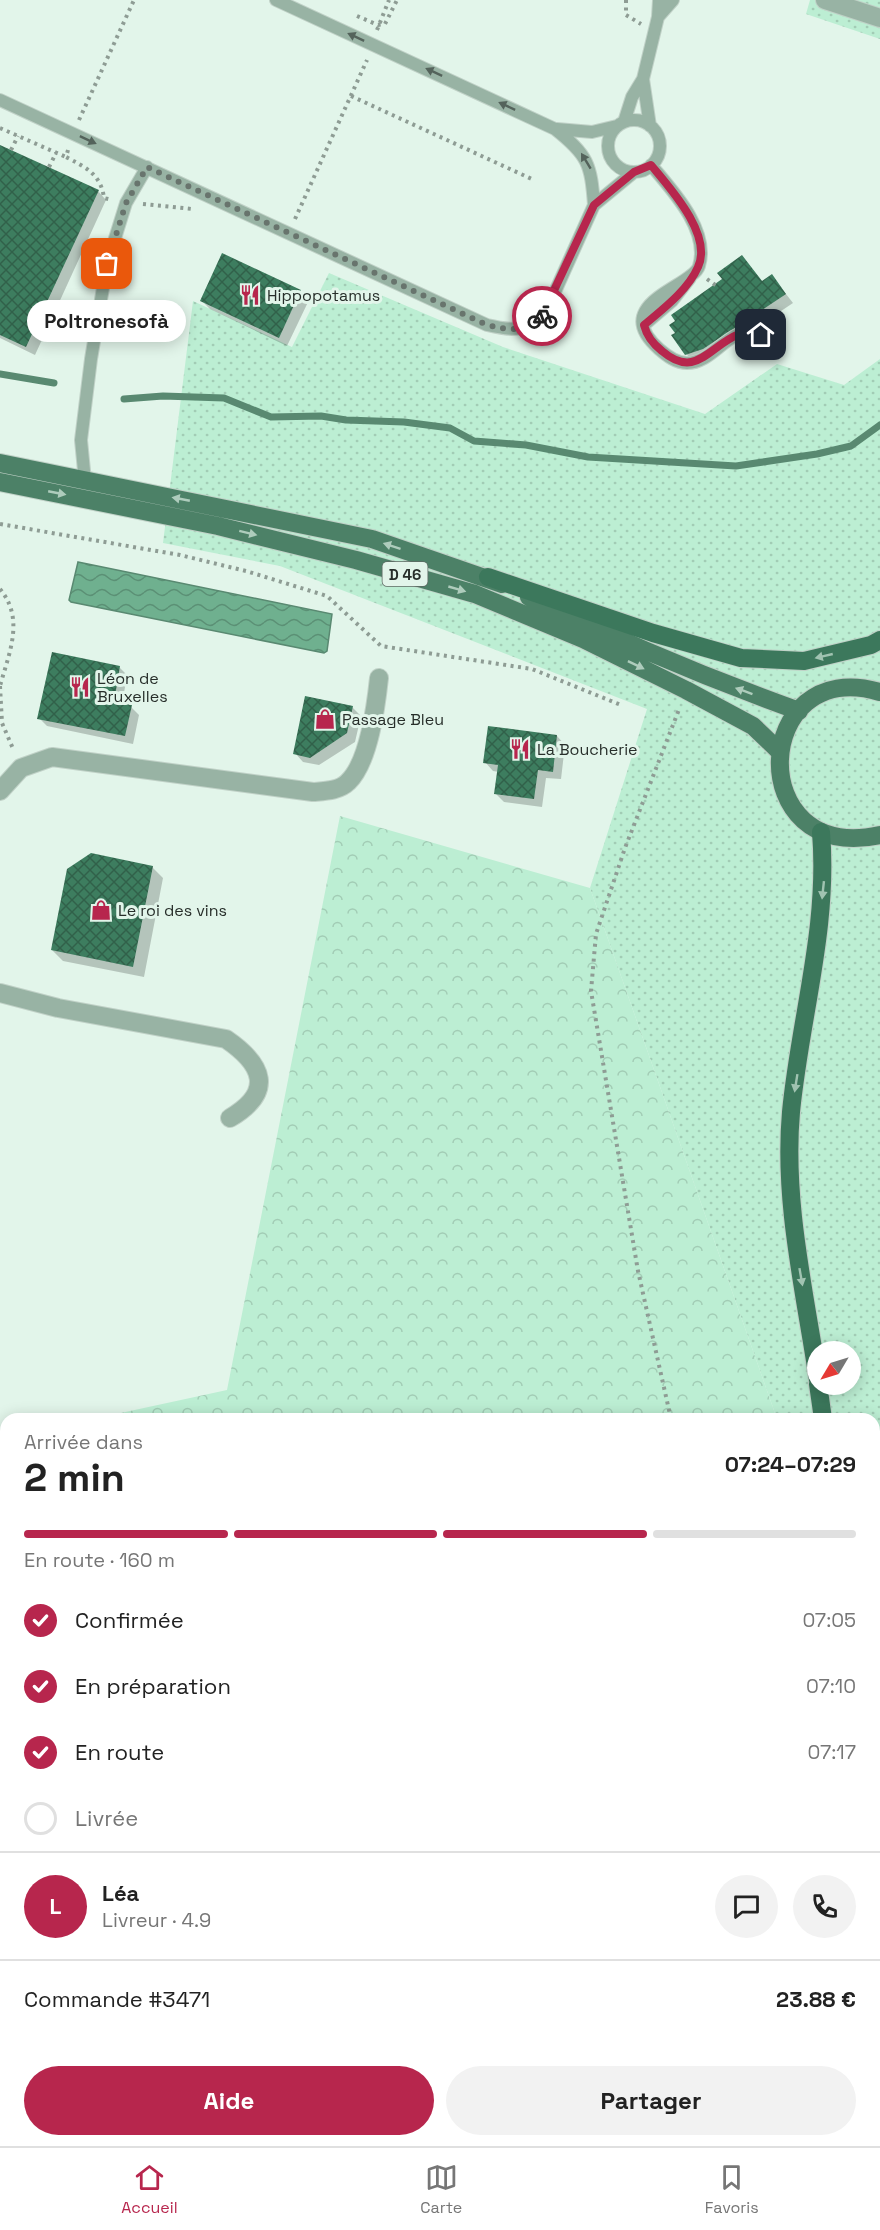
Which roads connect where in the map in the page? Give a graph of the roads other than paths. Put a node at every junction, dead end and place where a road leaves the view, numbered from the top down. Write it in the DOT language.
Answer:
graph roads {
  1 [pos="276,0"];
  2 [pos="659,0"];
  3 [pos="673,0"];
  4 [pos="825,0"];
  5 [pos="880,18"];
  6 [pos="657,22"];
  7 [pos="644,79"];
  8 [pos="0,100"];
  9 [pos="621,124"];
  10 [pos="650,126"];
  11 [pos="555,129"];
  12 [pos="651,165"];
  13 [pos="147,167"];
  14 [pos="634,172"];
  15 [pos="594,205"];
  16 [pos="761,335"];
  17 [pos="0,463"];
  18 [pos="85,480"];
  19 [pos="0,482"];
  20 [pos="488,577"];
  21 [pos="880,640"];
  22 [pos="379,678"];
  23 [pos="880,692"];
  24 [pos="799,711"];
  25 [pos="778,750"];
  26 [pos="0,791"];
  27 [pos="821,832"];
  28 [pos="880,835"];
  29 [pos="0,993"];
  30 [pos="230,1118"];
  31 [pos="811,1341"];
  32 [pos="820,1395"];
  33 [pos="822,1413"];
  11 -- 1 [label="lane, one-way"];
  2 -- 6 [label="lane"];
  3 -- 6 [label="lane"];
  4 -- 5 [label="street"];
  6 -- 7 [label="lane"];
  7 -- 9 [label="lane"];
  7 -- 10 [label="lane"];
  8 -- 13 [label="lane, one-way"];
  9 -- 10 [label="lane"];
  9 -- 11 [label="lane"];
  9 -- 14 [label="lane"];
  10 -- 12 [label="lane"];
  15 -- 11 [label="lane, one-way"];
  12 -- 14 [label="lane"];
  12 -- 16 [label="lane"];
  13 -- 15 [label="lane"];
  13 -- 18 [label="lane"];
  14 -- 15 [label="lane"];
  17 -- 18 [label="main road, D 46"];
  20 -- 18 [label="main road, D 46, one-way"];
  19 -- 25 [label="main road, D 46, one-way"];
  21 -- 20 [label="highway, one-way"];
  24 -- 20 [label="main road, D 46, one-way"];
  22 -- 26 [label="street"];
  23 -- 24 [label="main road"];
  24 -- 25 [label="main road"];
  25 -- 27 [label="main road"];
  27 -- 28 [label="main road"];
  27 -- 31 [label="highway, one-way"];
  29 -- 30 [label="street"];
  32 -- 33 [label="highway"];
}
